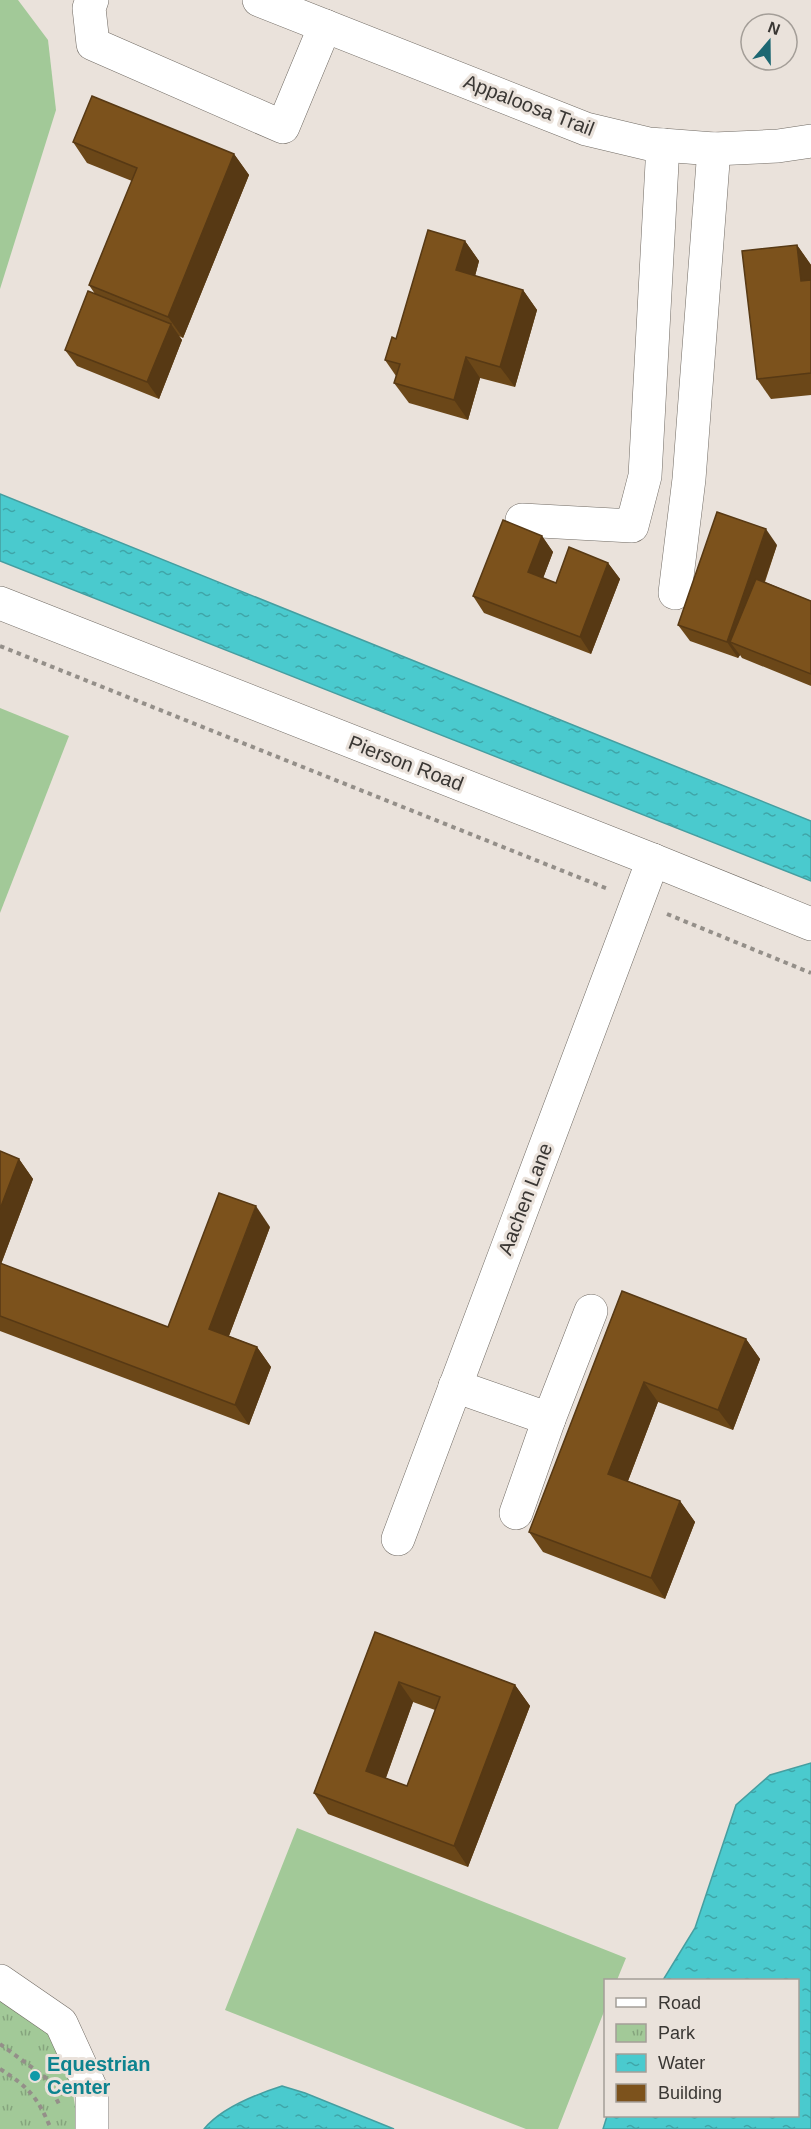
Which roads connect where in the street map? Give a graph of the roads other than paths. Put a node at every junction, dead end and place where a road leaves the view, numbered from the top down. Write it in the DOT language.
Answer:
graph roads {
  1 [pos="92,0"];
  2 [pos="259,0"];
  3 [pos="325,26"];
  4 [pos="811,141"];
  5 [pos="663,145"];
  6 [pos="714,149"];
  7 [pos="522,520"];
  8 [pos="675,592"];
  9 [pos="0,603"];
  10 [pos="653,860"];
  11 [pos="811,924"];
  12 [pos="591,1311"];
  13 [pos="455,1386"];
  14 [pos="549,1419"];
  15 [pos="516,1512"];
  16 [pos="398,1539"];
  17 [pos="0,1981"];
  18 [pos="92,2129"];
  1 -- 3 [label="street"];
  2 -- 3 [label="street, Appaloosa Trail"];
  3 -- 5 [label="street, Appaloosa Trail"];
  4 -- 6 [label="street, Appaloosa Trail"];
  5 -- 6 [label="street, Appaloosa Trail"];
  5 -- 7 [label="street"];
  6 -- 8 [label="street"];
  9 -- 10 [label="street, Pierson Road"];
  10 -- 11 [label="street, Pierson Road"];
  10 -- 13 [label="street, Aachen Lane"];
  12 -- 14 [label="street"];
  13 -- 14 [label="street"];
  13 -- 16 [label="street, Aachen Lane"];
  14 -- 15 [label="street"];
  17 -- 18 [label="street"];
}
